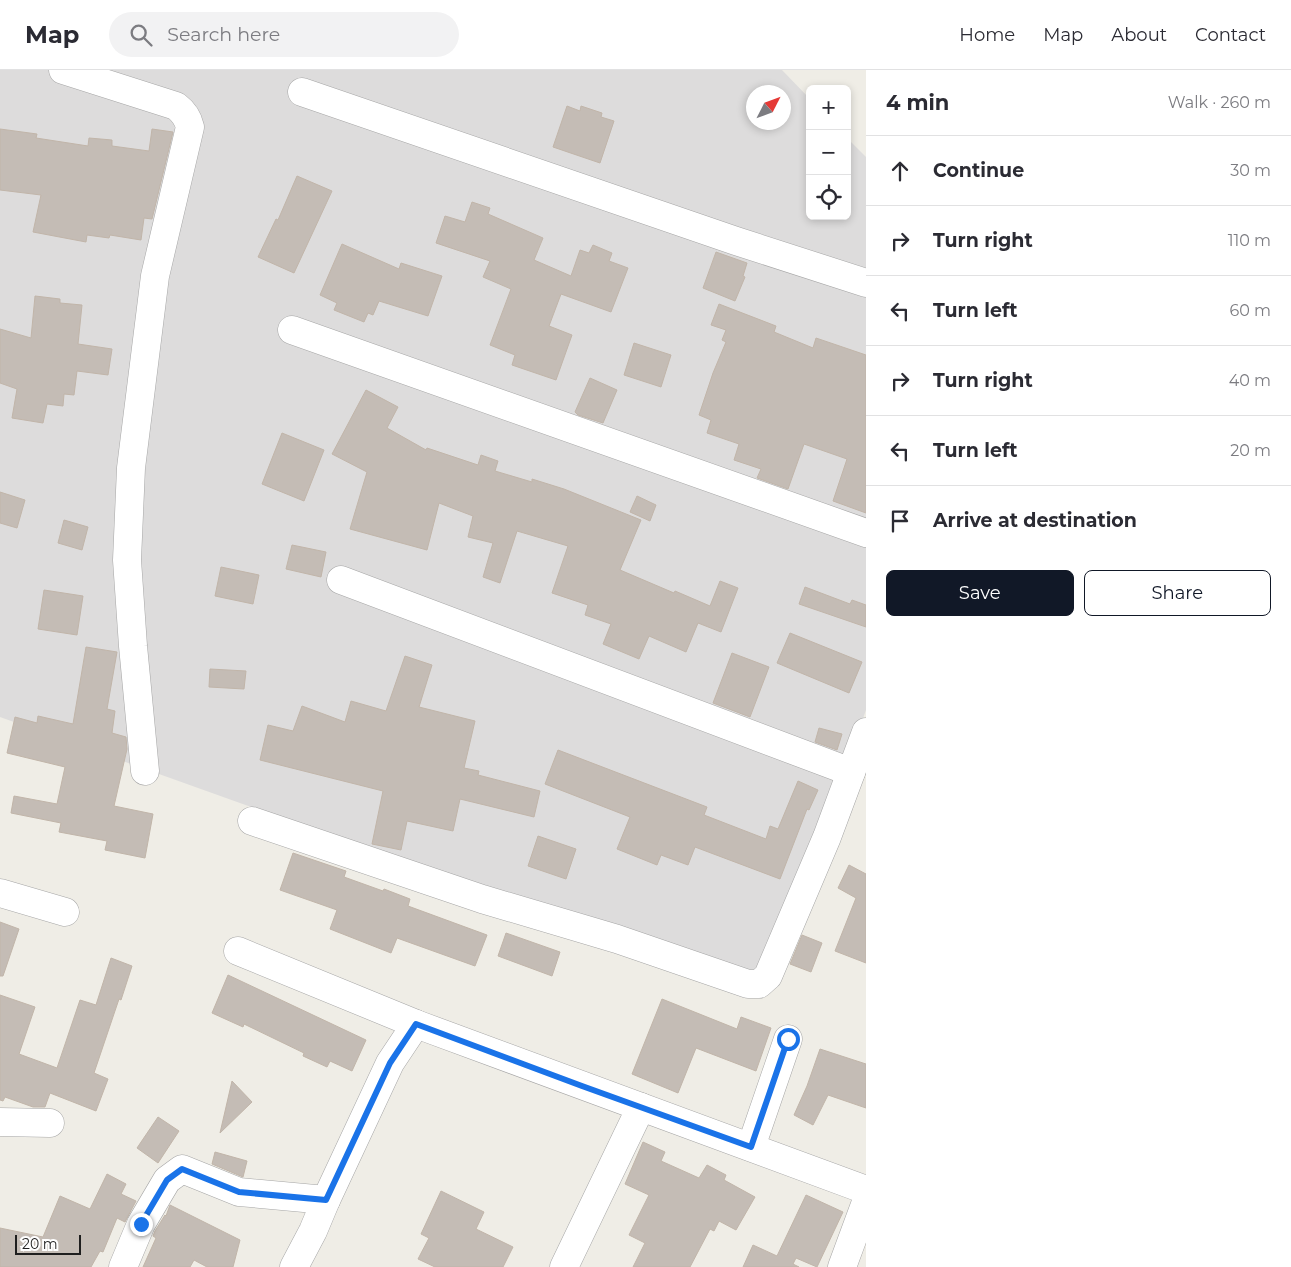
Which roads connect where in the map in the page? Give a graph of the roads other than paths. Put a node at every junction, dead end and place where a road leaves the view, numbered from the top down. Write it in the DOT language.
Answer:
graph roads {
  1 [pos="62,70"];
  2 [pos="302,92"];
  3 [pos="866,283"];
  4 [pos="292,330"];
  5 [pos="866,533"];
  6 [pos="341,580"];
  7 [pos="866,732"];
  8 [pos="145,771"];
  9 [pos="851,772"];
  10 [pos="252,821"];
  11 [pos="0,893"];
  12 [pos="65,912"];
  13 [pos="238,951"];
  14 [pos="416,1024"];
  15 [pos="788,1039"];
  16 [pos="641,1107"];
  17 [pos="0,1122"];
  18 [pos="50,1123"];
  19 [pos="751,1147"];
  20 [pos="866,1190"];
  21 [pos="326,1200"];
  22 [pos="866,1202"];
  23 [pos="123,1267"];
  24 [pos="294,1267"];
  25 [pos="564,1267"];
  26 [pos="842,1267"];
  1 -- 8 [label="street"];
  2 -- 3 [label="street"];
  4 -- 5 [label="street"];
  6 -- 9 [label="street"];
  7 -- 9 [label="street"];
  9 -- 10 [label="street"];
  11 -- 12 [label="street"];
  13 -- 14 [label="street"];
  14 -- 16 [label="street"];
  14 -- 21 [label="street"];
  15 -- 19 [label="street"];
  16 -- 19 [label="street"];
  16 -- 25 [label="street"];
  17 -- 18 [label="street"];
  19 -- 20 [label="street"];
  21 -- 23 [label="street"];
  21 -- 24 [label="street"];
  22 -- 26 [label="street"];
}
